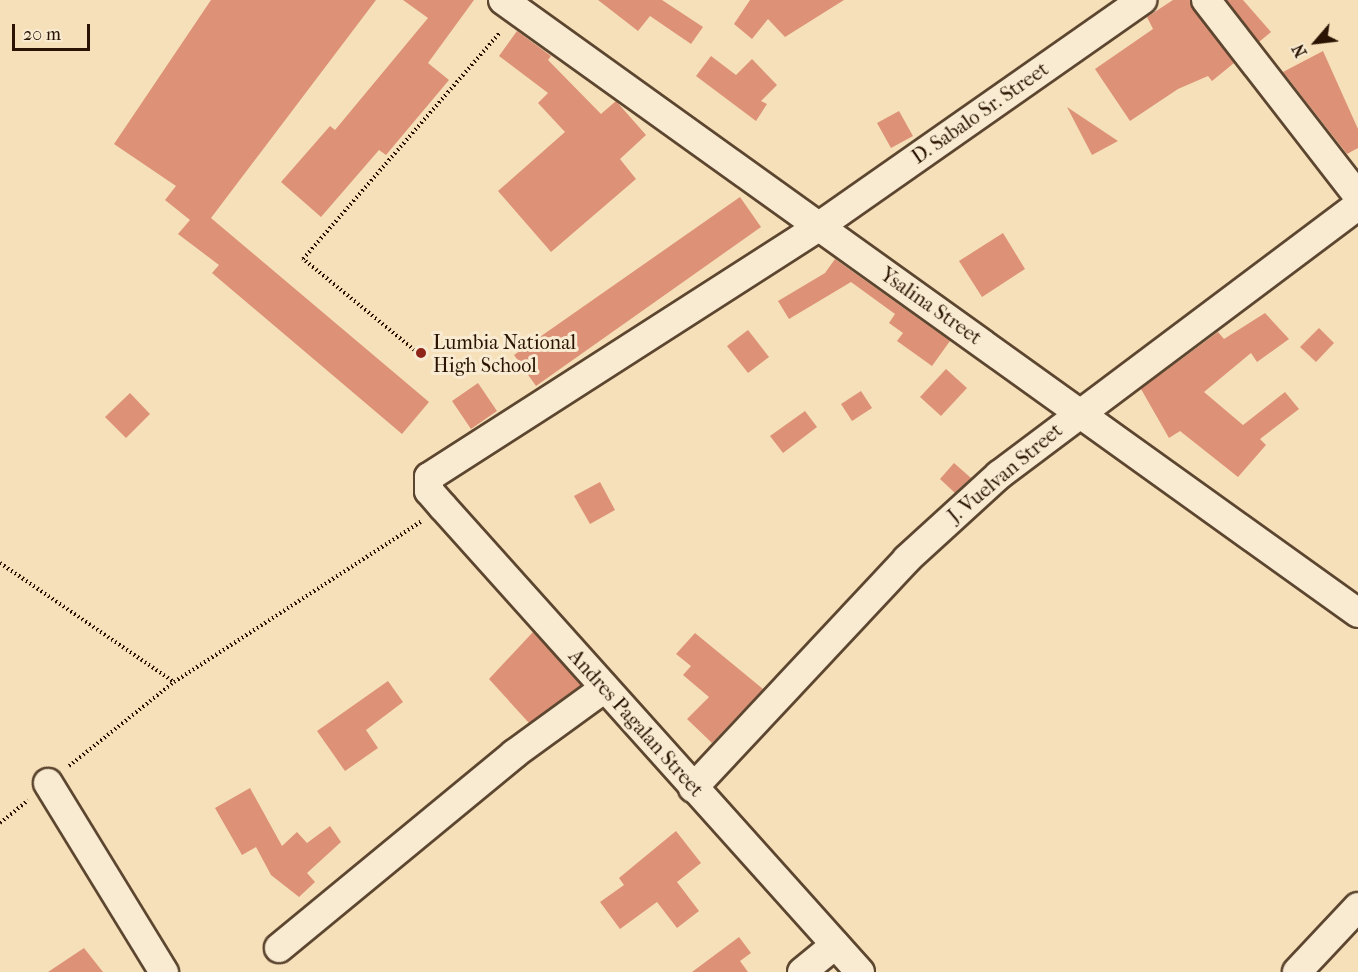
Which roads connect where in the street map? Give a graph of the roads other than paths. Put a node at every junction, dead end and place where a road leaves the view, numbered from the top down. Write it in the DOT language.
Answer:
graph roads {
  1 [pos="1142,0"];
  2 [pos="1206,0"];
  3 [pos="511,5"];
  4 [pos="1358,196"];
  5 [pos="1358,205"];
  6 [pos="818,226"];
  7 [pos="1080,411"];
  8 [pos="437,470"];
  9 [pos="1358,613"];
  10 [pos="605,688"];
  11 [pos="48,783"];
  12 [pos="693,788"];
  13 [pos="1358,907"];
  14 [pos="835,945"];
  15 [pos="279,948"];
  16 [pos="164,972"];
  17 [pos="802,972"];
  18 [pos="860,972"];
  19 [pos="1297,972"];
  1 -- 6 [label="street, D. Sabalo Sr. Street"];
  2 -- 4 [label="street"];
  3 -- 6 [label="street, Ysalina Street"];
  5 -- 7 [label="street, J. Vuelvan Street"];
  6 -- 7 [label="street, Ysalina Street"];
  6 -- 8 [label="street, D. Sabalo Sr. Street"];
  7 -- 9 [label="street, Ysalina Street"];
  7 -- 12 [label="street, J. Vuelvan Street"];
  8 -- 10 [label="street, Andres Pagalan Street"];
  10 -- 12 [label="street, Andres Pagalan Street"];
  10 -- 15 [label="street"];
  11 -- 16 [label="street"];
  12 -- 14 [label="street, Andres Pagalan Street"];
  13 -- 19 [label="street"];
  14 -- 17 [label="street"];
  14 -- 18 [label="street, Andres Pagalan Street"];
}
